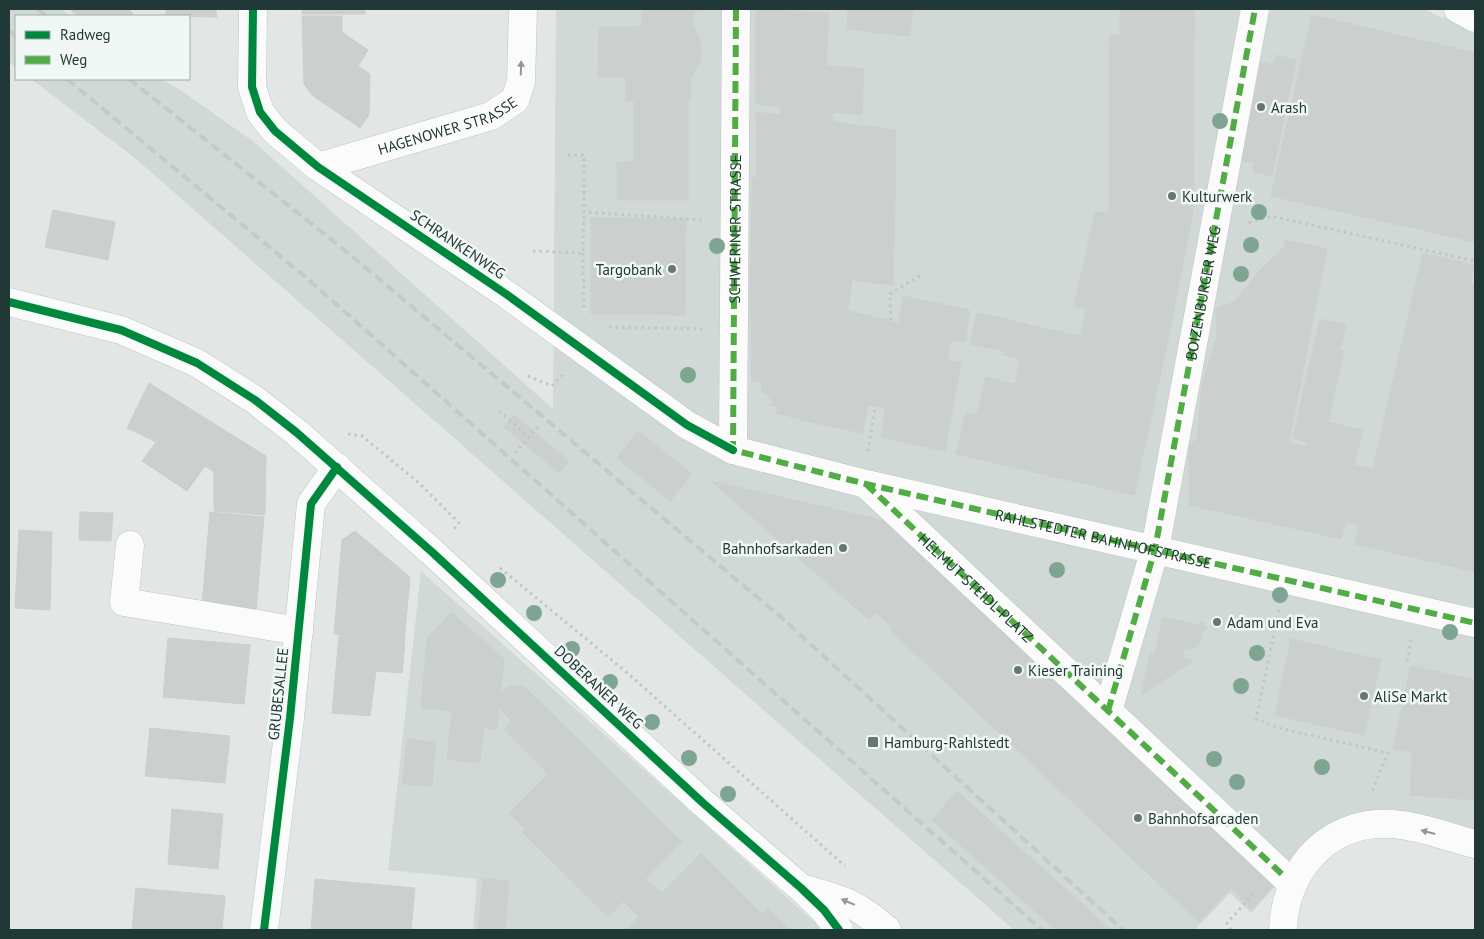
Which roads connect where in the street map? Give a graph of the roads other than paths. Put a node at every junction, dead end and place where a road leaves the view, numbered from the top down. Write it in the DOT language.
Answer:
graph roads {
  1 [pos="253,9"];
  2 [pos="523,9"];
  3 [pos="736,9"];
  4 [pos="1255,9"];
  5 [pos="1458,9"];
  6 [pos="1475,18"];
  7 [pos="318,167"];
  8 [pos="9,302"];
  9 [pos="734,450"];
  10 [pos="336,467"];
  11 [pos="866,484"];
  12 [pos="130,545"];
  13 [pos="1155,549"];
  14 [pos="1475,623"];
  15 [pos="299,631"];
  16 [pos="1108,711"];
  17 [pos="1475,844"];
  18 [pos="1285,876"];
  19 [pos="801,888"];
  20 [pos="264,930"];
  21 [pos="839,930"];
  22 [pos="887,930"];
  23 [pos="1283,930"];
  1 -- 7 [label="street, SCHRANKENWEG"];
  7 -- 2 [label="street, HAGENOWER STRASSE, one-way"];
  3 -- 9 [label="street, SCHWERINER STRASSE"];
  4 -- 13 [label="street, BOIZENBURGER WEG"];
  5 -- 6 [label="street"];
  7 -- 9 [label="street, SCHRANKENWEG"];
  8 -- 10 [label="street, DOBERANER WEG"];
  9 -- 11 [label="street, RAHLSTEDTER BAHNHOFSTRASSE"];
  10 -- 15 [label="street, GRUBESALLEE"];
  10 -- 19 [label="street, DOBERANER WEG"];
  11 -- 13 [label="street, RAHLSTEDTER BAHNHOFSTRASSE"];
  11 -- 16 [label="street, HELMUT-STEIDL-PLATZ"];
  12 -- 15 [label="street"];
  13 -- 14 [label="street, RAHLSTEDTER BAHNHOFSTRASSE"];
  13 -- 16 [label="street"];
  15 -- 20 [label="street, GRUBESALLEE"];
  16 -- 18 [label="street, HELMUT-STEIDL-PLATZ"];
  17 -- 23 [label="street, one-way"];
  19 -- 21 [label="street, DOBERANER WEG"];
  22 -- 19 [label="street, one-way"];
}
